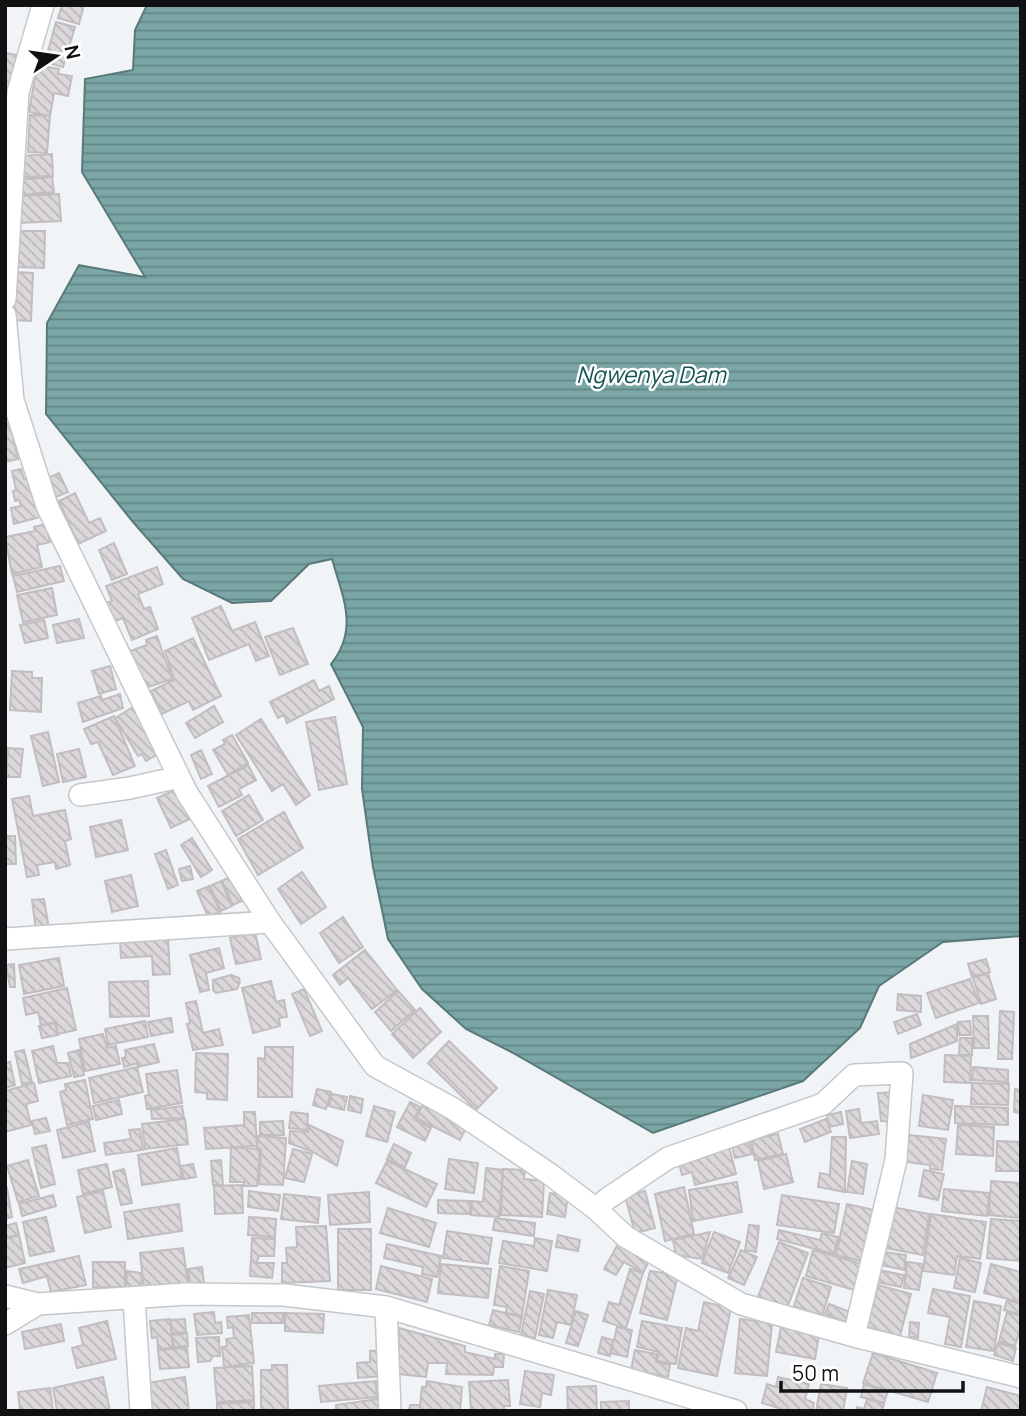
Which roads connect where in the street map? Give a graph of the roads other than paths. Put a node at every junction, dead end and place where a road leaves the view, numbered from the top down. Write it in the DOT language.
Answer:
graph roads {
  1 [pos="43,5"];
  2 [pos="5,299"];
  3 [pos="5,315"];
  4 [pos="179,777"];
  5 [pos="80,794"];
  6 [pos="270,922"];
  7 [pos="5,939"];
  8 [pos="596,1209"];
  9 [pos="5,1296"];
  10 [pos="134,1299"];
  11 [pos="38,1304"];
  12 [pos="386,1307"];
  13 [pos="5,1324"];
  14 [pos="854,1336"];
  15 [pos="1021,1377"];
  16 [pos="694,1405"];
  17 [pos="141,1411"];
  18 [pos="390,1411"];
  19 [pos="736,1411"];
  1 -- 2 [label="street"];
  3 -- 4 [label="street"];
  4 -- 5 [label="street"];
  4 -- 6 [label="street"];
  6 -- 7 [label="street"];
  6 -- 8 [label="street"];
  8 -- 14 [label="street"];
  8 -- 14 [label="street"];
  9 -- 11 [label="street"];
  10 -- 11 [label="street"];
  10 -- 12 [label="street"];
  10 -- 17 [label="street"];
  11 -- 13 [label="street"];
  12 -- 16 [label="street"];
  12 -- 18 [label="street"];
  14 -- 15 [label="street"];
  16 -- 19 [label="street"];
}
